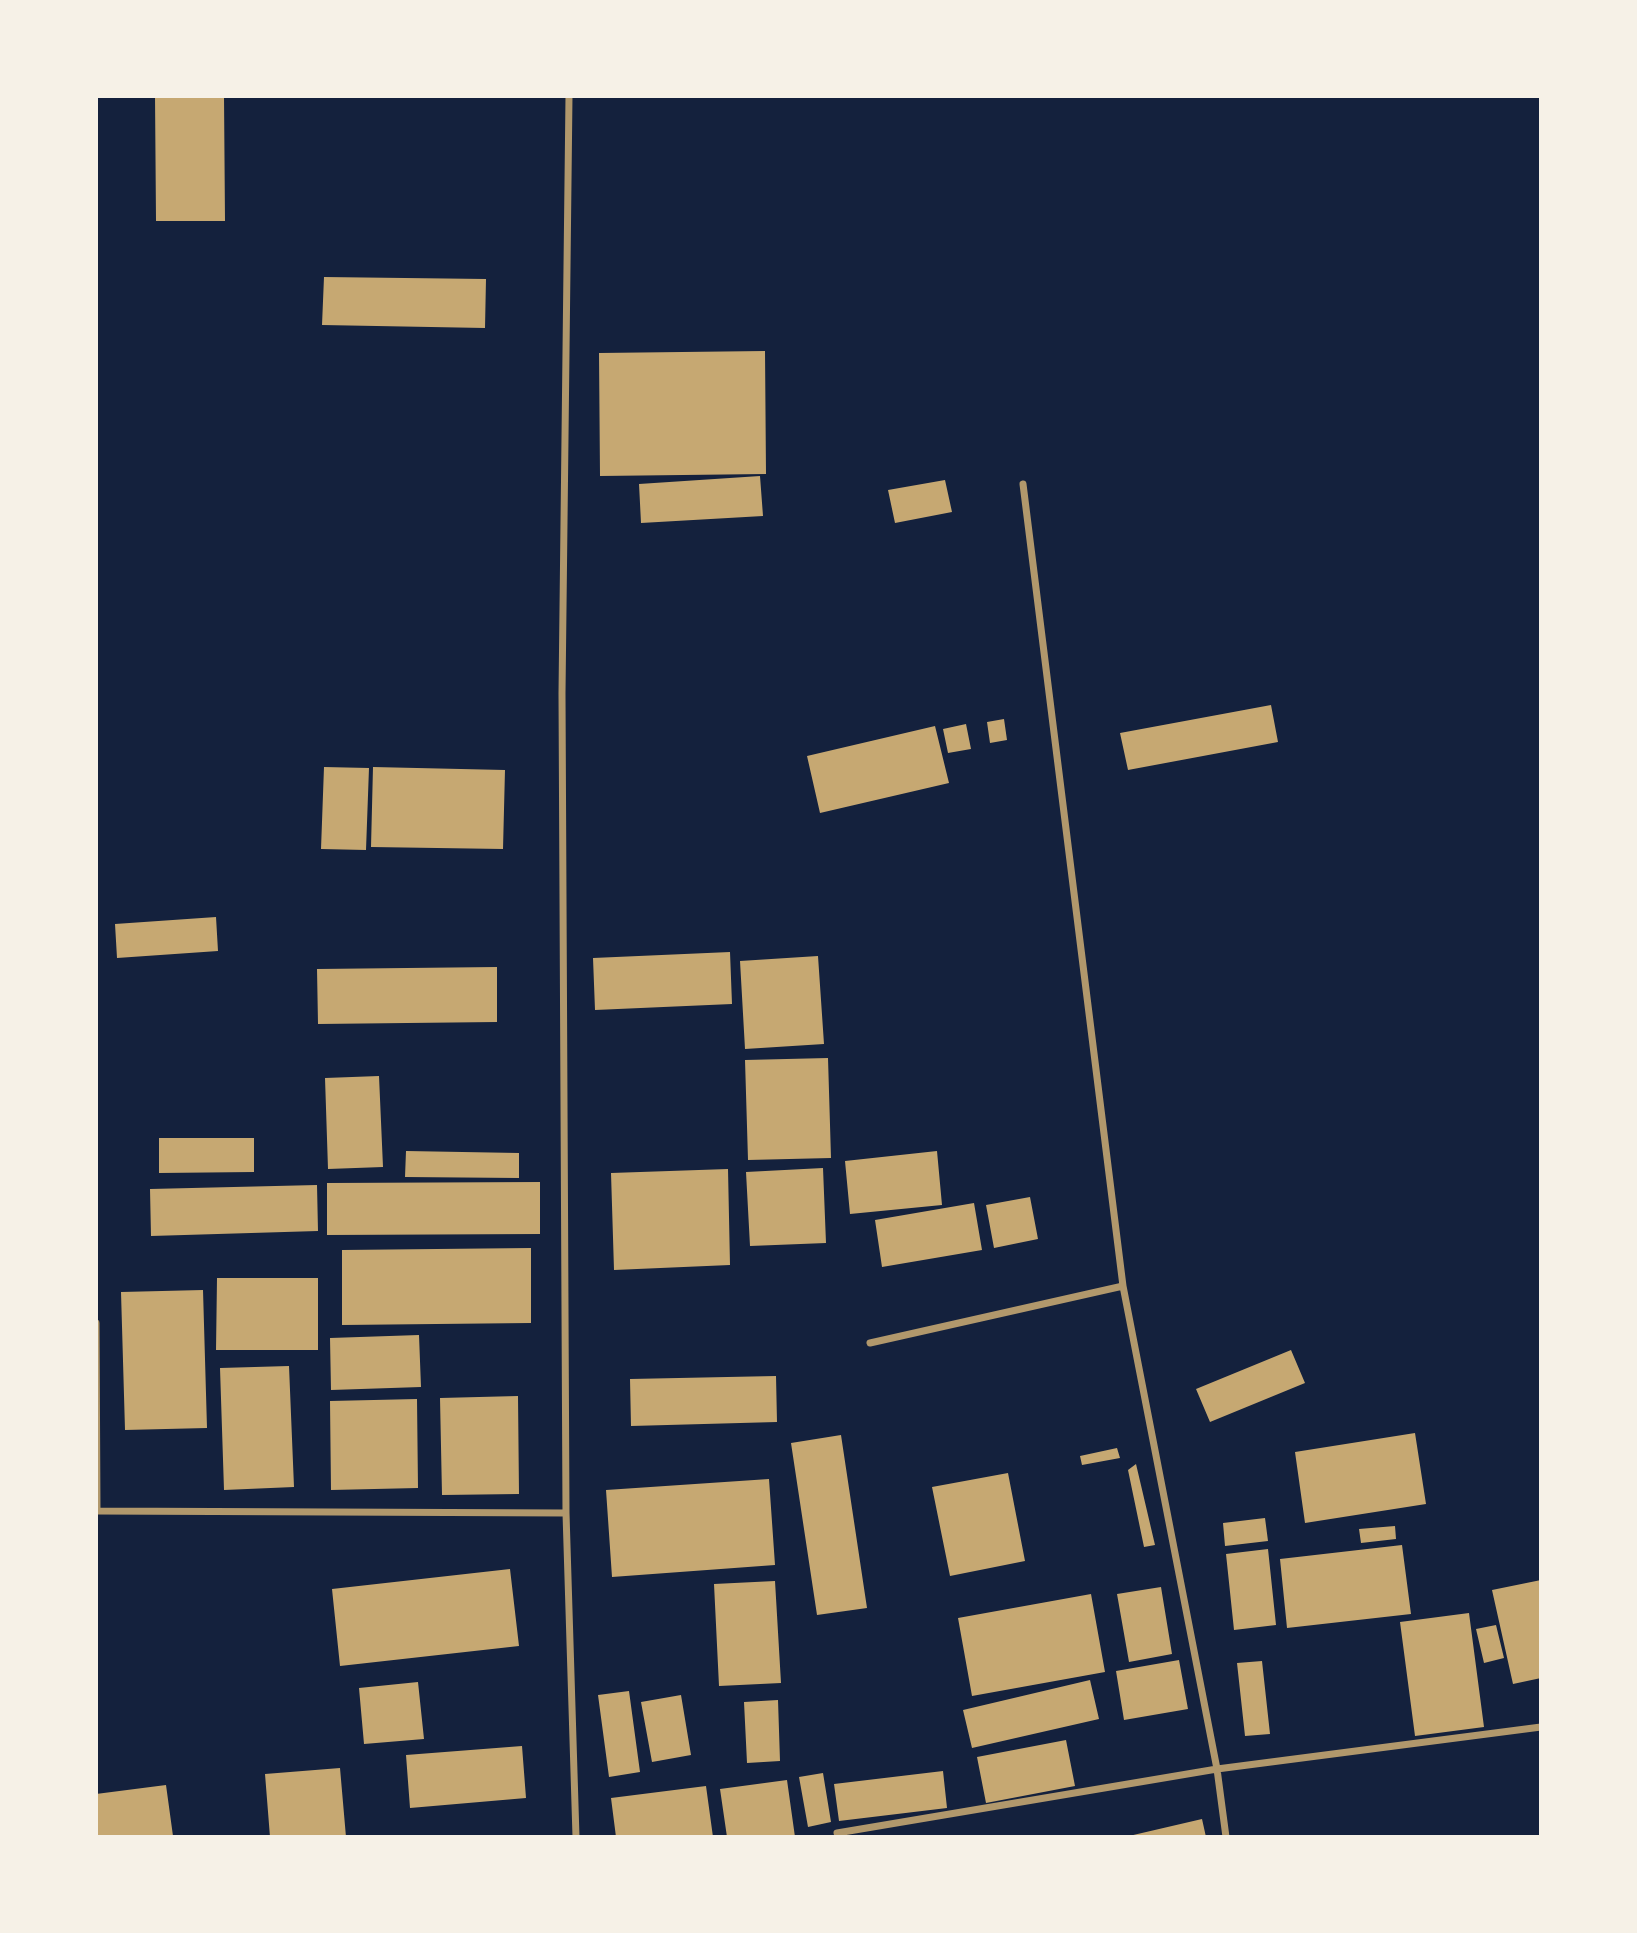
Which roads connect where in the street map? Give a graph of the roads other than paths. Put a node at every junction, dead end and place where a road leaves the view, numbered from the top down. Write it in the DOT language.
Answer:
graph roads {
  1 [pos="569,96"];
  2 [pos="1023,484"];
  3 [pos="1123,1286"];
  4 [pos="96,1323"];
  5 [pos="870,1343"];
  6 [pos="97,1511"];
  7 [pos="566,1513"];
  8 [pos="1541,1727"];
  9 [pos="1217,1769"];
  10 [pos="837,1833"];
  11 [pos="576,1837"];
  12 [pos="1226,1837"];
  1 -- 7 [label="street"];
  2 -- 3 [label="street"];
  3 -- 5 [label="street"];
  3 -- 9 [label="street"];
  4 -- 6 [label="street"];
  6 -- 7 [label="street"];
  7 -- 11 [label="street"];
  8 -- 9 [label="street"];
  9 -- 10 [label="street"];
  9 -- 12 [label="street"];
}
